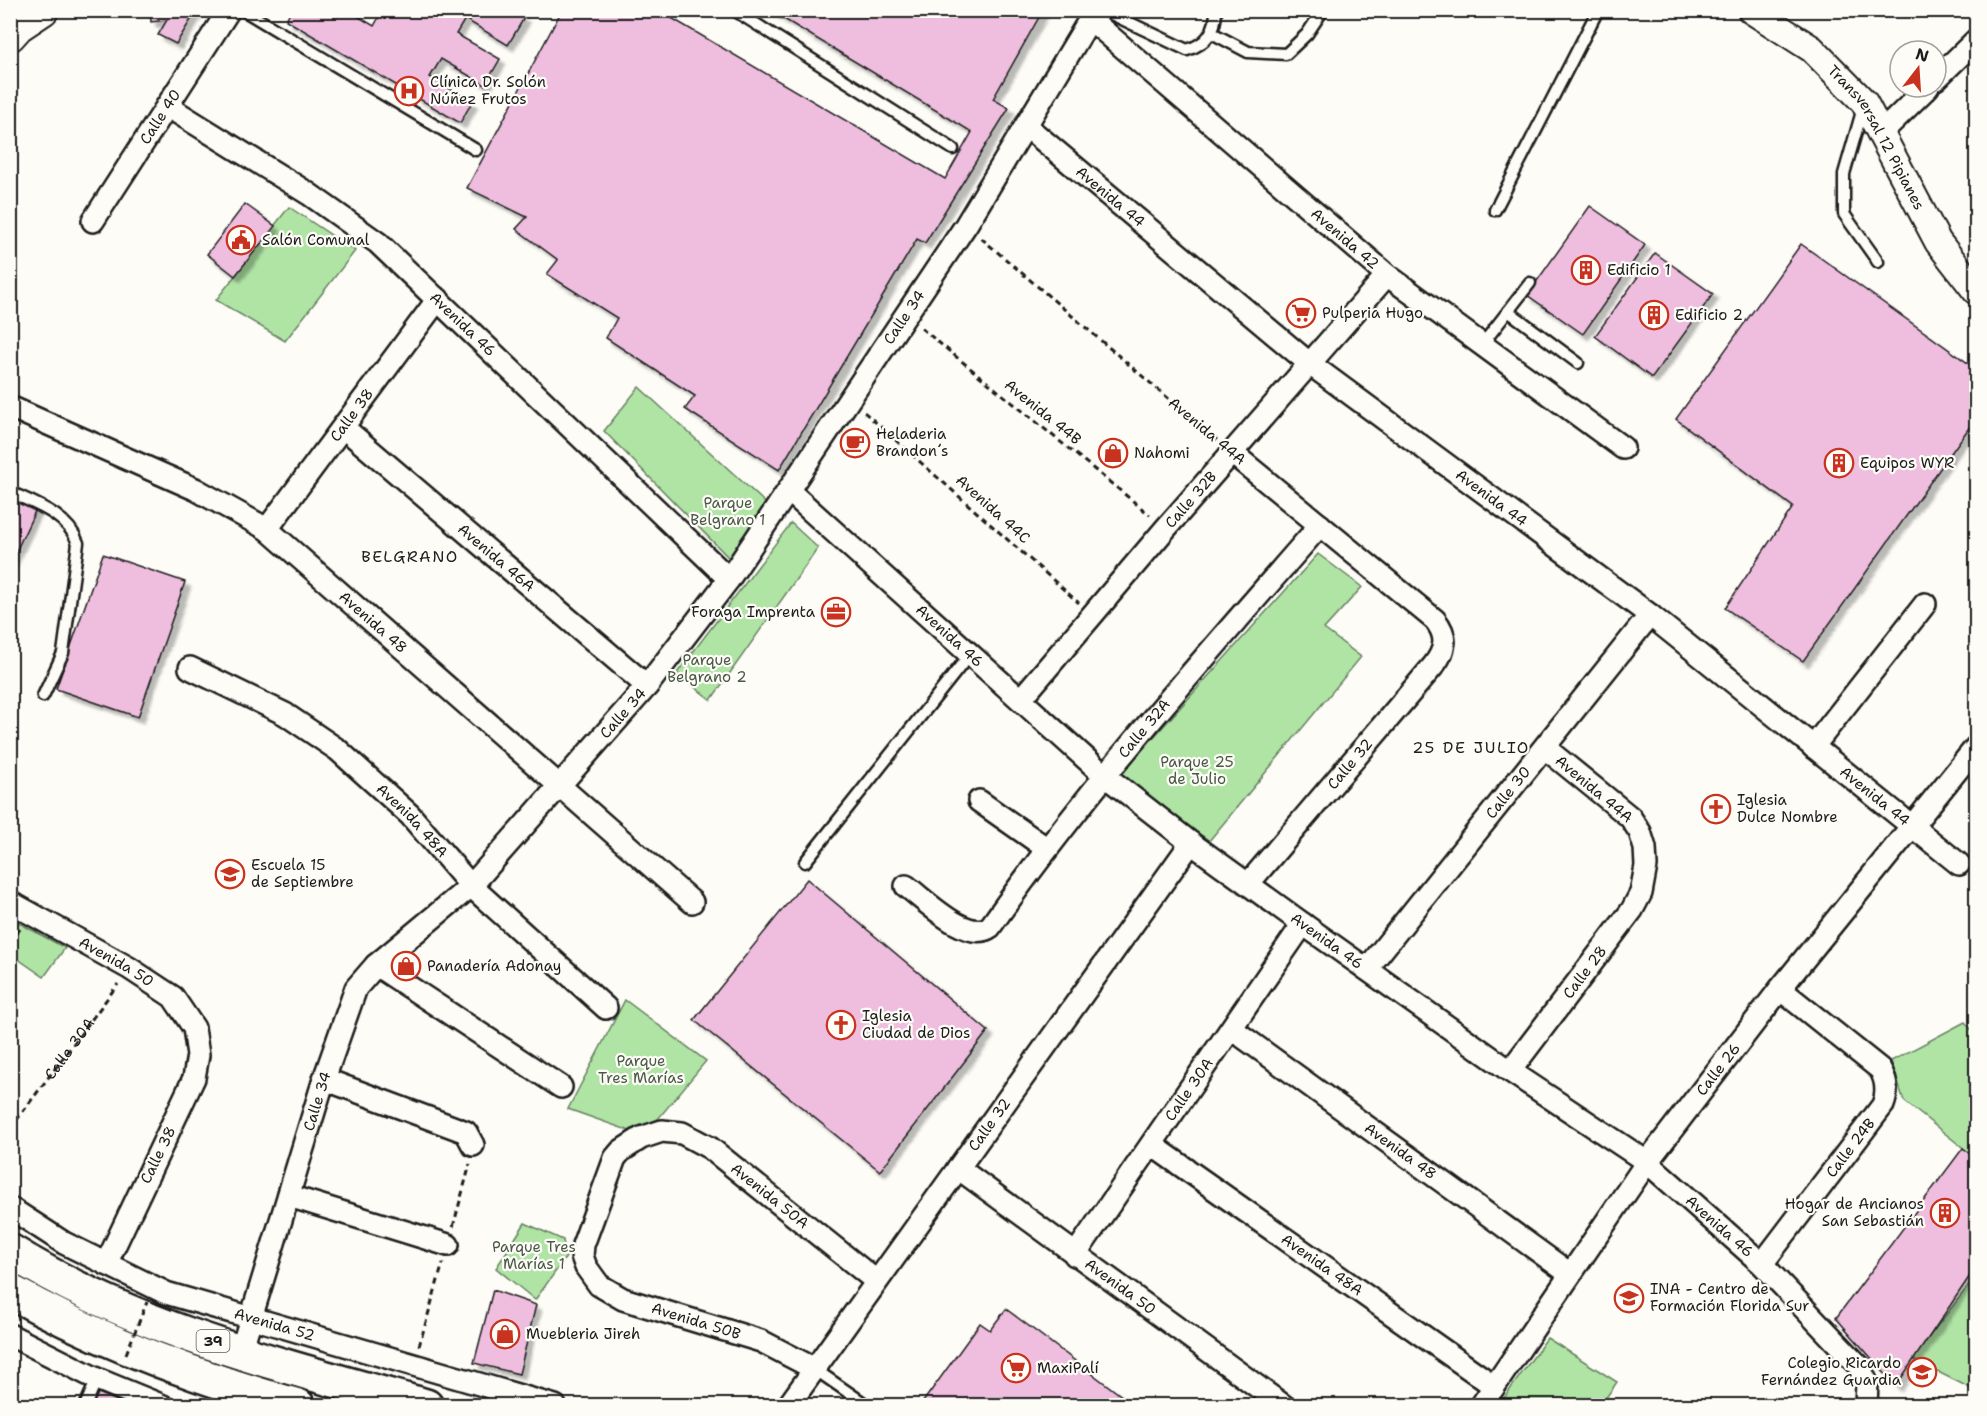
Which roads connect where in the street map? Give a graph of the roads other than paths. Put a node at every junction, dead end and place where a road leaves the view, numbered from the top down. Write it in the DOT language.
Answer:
graph roads {
  1 [pos="43,10"];
  2 [pos="229,10"];
  3 [pos="243,10"];
  4 [pos="734,10"];
  5 [pos="1216,10"];
  6 [pos="1323,10"];
  7 [pos="1598,10"];
  8 [pos="1751,10"];
  9 [pos="1095,13"];
  10 [pos="1212,33"];
  11 [pos="10,36"];
  12 [pos="1977,40"];
  13 [pos="1948,68"];
  14 [pos="1916,99"];
  15 [pos="1864,102"];
  16 [pos="167,106"];
  17 [pos="1026,126"];
  18 [pos="1882,132"];
  19 [pos="953,149"];
  20 [pos="476,150"];
  21 [pos="1495,210"];
  22 [pos="93,221"];
  23 [pos="1878,262"];
  24 [pos="1387,275"];
  25 [pos="1530,283"];
  26 [pos="1977,291"];
  27 [pos="438,299"];
  28 [pos="1508,311"];
  29 [pos="1481,346"];
  30 [pos="1578,363"];
  31 [pos="1310,364"];
  32 [pos="10,407"];
  33 [pos="344,428"];
  34 [pos="1623,448"];
  35 [pos="1232,453"];
  36 [pos="789,491"];
  37 [pos="10,492"];
  38 [pos="1320,525"];
  39 [pos="267,529"];
  40 [pos="729,579"];
  41 [pos="1924,604"];
  42 [pos="1650,615"];
  43 [pos="1445,640"];
  44 [pos="970,654"];
  45 [pos="190,668"];
  46 [pos="647,686"];
  47 [pos="43,696"];
  48 [pos="1021,699"];
  49 [pos="1813,747"];
  50 [pos="1977,747"];
  51 [pos="1545,748"];
  52 [pos="1104,775"];
  53 [pos="560,787"];
  54 [pos="979,801"];
  55 [pos="1910,826"];
  56 [pos="1191,843"];
  57 [pos="1046,848"];
  58 [pos="806,862"];
  59 [pos="1959,864"];
  60 [pos="1646,866"];
  61 [pos="1248,884"];
  62 [pos="471,886"];
  63 [pos="906,886"];
  64 [pos="10,902"];
  65 [pos="692,902"];
  66 [pos="1303,924"];
  67 [pos="376,965"];
  68 [pos="1367,969"];
  69 [pos="1780,989"];
  70 [pos="606,1008"];
  71 [pos="1232,1029"];
  72 [pos="197,1042"];
  73 [pos="1510,1071"];
  74 [pos="324,1079"];
  75 [pos="561,1087"];
  76 [pos="473,1145"];
  77 [pos="1152,1145"];
  78 [pos="1647,1162"];
  79 [pos="958,1168"];
  80 [pos="289,1196"];
  81 [pos="10,1208"];
  82 [pos="10,1245"];
  83 [pos="448,1245"];
  84 [pos="1075,1255"];
  85 [pos="24,1260"];
  86 [pos="106,1264"];
  87 [pos="1762,1264"];
  88 [pos="586,1267"];
  89 [pos="1570,1274"];
  90 [pos="876,1281"];
  91 [pos="10,1291"];
  92 [pos="251,1320"];
  93 [pos="11,1336"];
  94 [pos="241,1351"];
  95 [pos="813,1368"];
  96 [pos="97,1379"];
  97 [pos="1494,1386"];
  98 [pos="228,1395"];
  99 [pos="85,1406"];
  100 [pos="163,1406"];
  101 [pos="298,1406"];
  102 [pos="426,1406"];
  103 [pos="555,1406"];
  104 [pos="788,1406"];
  105 [pos="868,1406"];
  106 [pos="1284,1406"];
  107 [pos="1481,1406"];
  108 [pos="1866,1406"];
  1 -- 11 [label="main road"];
  2 -- 16 [label="street, Calle 40"];
  3 -- 20 [label="lane"];
  4 -- 19 [label="lane"];
  5 -- 10 [label="lane"];
  6 -- 10 [label="lane"];
  7 -- 21 [label="lane"];
  8 -- 15 [label="street, Transversal 12 Pipianes"];
  9 -- 10 [label="lane"];
  9 -- 17 [label="street, Calle 34"];
  9 -- 24 [label="street, Avenida 42"];
  12 -- 13 [label="street"];
  14 -- 18 [label="street"];
  15 -- 18 [label="street, Transversal 12 Pipianes"];
  15 -- 23 [label="lane"];
  16 -- 22 [label="street, Calle 40"];
  16 -- 27 [label="street, Avenida 46"];
  17 -- 31 [label="street, Avenida 44"];
  17 -- 36 [label="street, Calle 34"];
  18 -- 26 [label="street, Transversal 12 Pipianes"];
  24 -- 29 [label="street, Avenida 42"];
  24 -- 31 [label="street, Calle 32B"];
  25 -- 28 [label="lane"];
  27 -- 33 [label="street, Calle 38"];
  27 -- 40 [label="street, Avenida 46"];
  28 -- 29 [label="lane"];
  28 -- 30 [label="lane"];
  29 -- 34 [label="street, Avenida 42"];
  31 -- 35 [label="street, Calle 32B"];
  31 -- 42 [label="street, Avenida 44"];
  32 -- 39 [label="street, Avenida 48"];
  33 -- 39 [label="street, Calle 38"];
  33 -- 46 [label="street, Avenida 46A"];
  35 -- 38 [label="street, Avenida 44A"];
  35 -- 48 [label="street, Calle 32B"];
  36 -- 40 [label="street, Calle 34"];
  36 -- 44 [label="street, Avenida 46"];
  37 -- 47 [label="lane"];
  38 -- 43 [label="street, Avenida 44A"];
  38 -- 52 [label="street, Calle 32A"];
  39 -- 53 [label="street, Avenida 48"];
  40 -- 46 [label="street, Calle 34"];
  41 -- 49 [label="street"];
  42 -- 49 [label="street, Avenida 44"];
  42 -- 51 [label="street, Calle 30"];
  43 -- 61 [label="street, Calle 32"];
  44 -- 48 [label="street, Avenida 46"];
  44 -- 58 [label="lane"];
  45 -- 62 [label="street, Avenida 48A"];
  46 -- 53 [label="street, Calle 34"];
  48 -- 52 [label="street, Avenida 46"];
  49 -- 55 [label="street, Avenida 44"];
  50 -- 55 [label="street, Calle 26"];
  51 -- 60 [label="street, Avenida 44A"];
  51 -- 68 [label="street, Calle 30"];
  52 -- 56 [label="street, Avenida 46"];
  52 -- 57 [label="street, Calle 32A"];
  53 -- 62 [label="street, Calle 34"];
  53 -- 65 [label="street, Avenida 48"];
  54 -- 57 [label="street"];
  55 -- 59 [label="street, Avenida 44"];
  55 -- 69 [label="street, Calle 26"];
  56 -- 61 [label="street, Avenida 46"];
  56 -- 79 [label="street, Calle 32"];
  57 -- 63 [label="street, Calle 32A"];
  60 -- 73 [label="street, Calle 28"];
  61 -- 66 [label="street, Avenida 46"];
  62 -- 67 [label="street, Calle 34"];
  62 -- 70 [label="street, Avenida 48A"];
  64 -- 72 [label="street, Avenida 50"];
  66 -- 68 [label="street, Avenida 46"];
  66 -- 71 [label="street, Calle 30A"];
  67 -- 74 [label="street, Calle 34"];
  67 -- 75 [label="street"];
  68 -- 73 [label="street, Avenida 46"];
  69 -- 78 [label="street, Calle 26"];
  69 -- 87 [label="street, Calle 24B"];
  71 -- 77 [label="street, Calle 30A"];
  71 -- 89 [label="street, Avenida 48"];
  72 -- 86 [label="street, Calle 38"];
  73 -- 78 [label="street, Avenida 46"];
  74 -- 76 [label="street"];
  74 -- 80 [label="street, Calle 34"];
  77 -- 84 [label="street, Calle 30A"];
  77 -- 97 [label="street, Avenida 48A"];
  78 -- 87 [label="street, Avenida 46"];
  78 -- 89 [label="street, Calle 26"];
  79 -- 84 [label="street, Avenida 50"];
  79 -- 90 [label="street, Calle 32"];
  80 -- 83 [label="street"];
  80 -- 92 [label="street, Calle 34"];
  81 -- 86 [label="street, Avenida 52"];
  82 -- 85 [label="highway"];
  84 -- 106 [label="street, Avenida 50"];
  85 -- 94 [label="highway, 39"];
  86 -- 92 [label="street, Avenida 52"];
  87 -- 108 [label="street, Avenida 46"];
  88 -- 90 [label="street, Avenida 50A"];
  88 -- 95 [label="street, Avenida 50B"];
  89 -- 97 [label="street, Calle 26"];
  90 -- 95 [label="street, Calle 32"];
  91 -- 98 [label="highway, 39"];
  92 -- 94 [label="street, Calle 34"];
  92 -- 103 [label="street, Avenida 52"];
  93 -- 96 [label="street"];
  94 -- 102 [label="highway, 39"];
  95 -- 104 [label="street, Calle 32"];
  95 -- 105 [label="lane"];
  96 -- 99 [label="lane"];
  96 -- 100 [label="street"];
  97 -- 107 [label="street, Calle 26"];
  98 -- 101 [label="highway, 39"];
}
